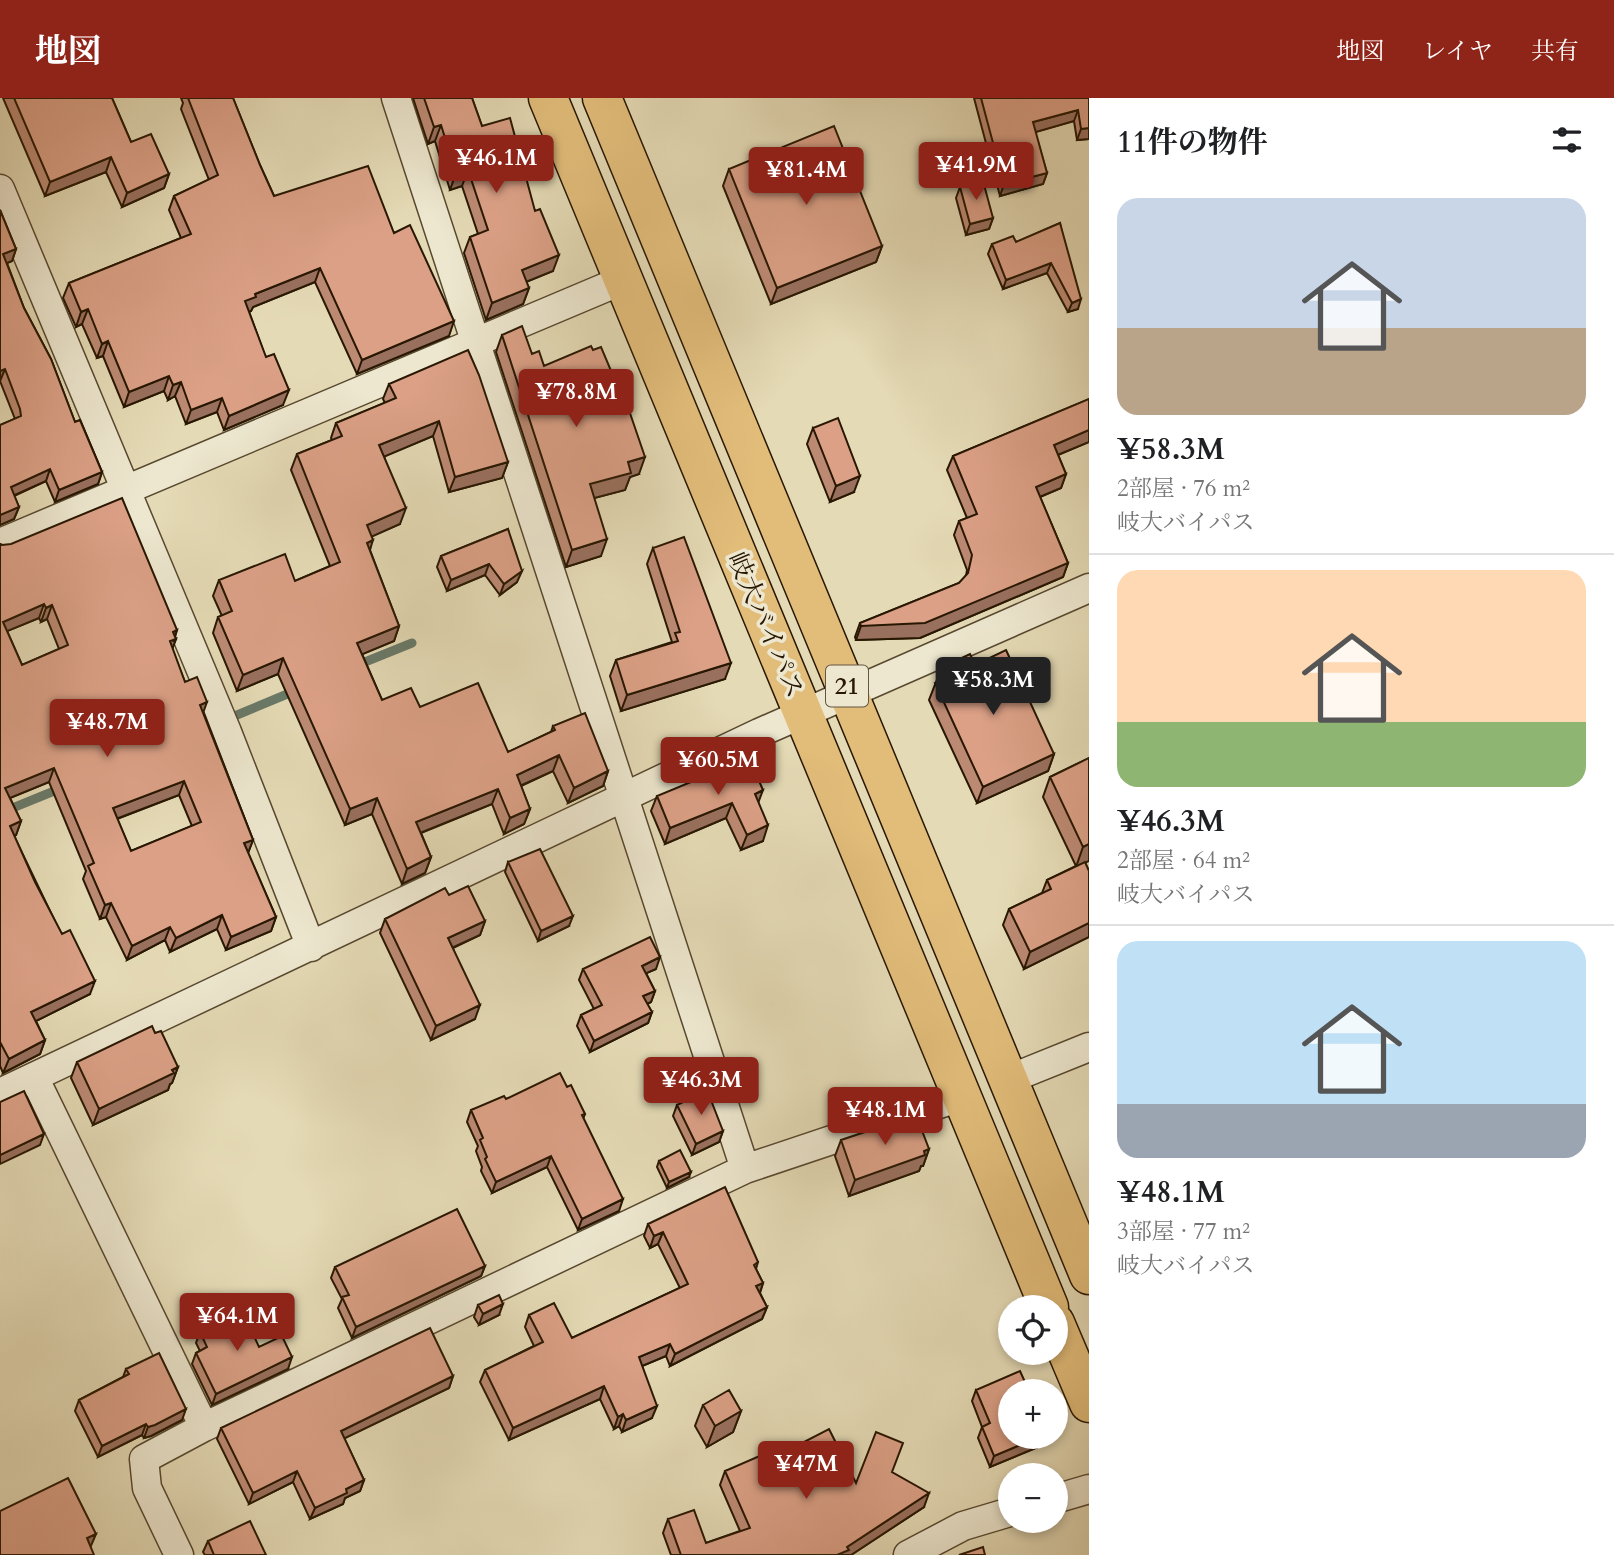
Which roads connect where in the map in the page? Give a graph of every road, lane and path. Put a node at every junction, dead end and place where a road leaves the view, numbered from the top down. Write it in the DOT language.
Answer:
graph roads {
  1 [pos="396,98"];
  2 [pos="548,98"];
  3 [pos="604,98"];
  4 [pos="0,189"];
  5 [pos="623,280"];
  6 [pos="476,342"];
  7 [pos="127,490"];
  8 [pos="0,543"];
  9 [pos="1089,588"];
  10 [pos="850,694"];
  11 [pos="803,714"];
  12 [pos="625,800"];
  13 [pos="312,947"];
  14 [pos="1089,1047"];
  15 [pos="34,1077"];
  16 [pos="1007,1080"];
  17 [pos="0,1093"];
  18 [pos="960,1097"];
  19 [pos="746,1169"];
  20 [pos="1089,1275"];
  21 [pos="1044,1295"];
  22 [pos="1068,1354"];
  23 [pos="1089,1404"];
  24 [pos="204,1427"];
  25 [pos="1089,1489"];
  26 [pos="1068,1495"];
  27 [pos="998,1516"];
  28 [pos="178,1555"];
  29 [pos="908,1555"];
  1 -- 6 [label="street"];
  2 -- 5 [label="highway, 岐大バイパス / 21"];
  3 -- 10 [label="highway, 岐大バイパス / 21"];
  4 -- 7 [label="street"];
  5 -- 6 [label="street"];
  5 -- 11 [label="highway, 岐大バイパス / 21"];
  6 -- 7 [label="street"];
  6 -- 12 [label="street"];
  7 -- 8 [label="street"];
  7 -- 13 [label="street"];
  9 -- 10 [label="street"];
  10 -- 11 [label="street"];
  10 -- 16 [label="highway, 岐大バイパス / 21"];
  11 -- 12 [label="street"];
  11 -- 18 [label="highway, 岐大バイパス / 21"];
  12 -- 13 [label="street"];
  12 -- 19 [label="street"];
  13 -- 15 [label="street"];
  14 -- 16 [label="street"];
  15 -- 17 [label="street"];
  15 -- 24 [label="street"];
  16 -- 20 [label="highway, 岐大バイパス / 21"];
  18 -- 19 [label="street"];
  18 -- 21 [label="highway, 岐大バイパス / 21"];
  19 -- 24 [label="street"];
  22 -- 23 [label="highway"];
  24 -- 28 [label="street"];
  25 -- 26 [label="street"];
  27 -- 29 [label="street"];
}
